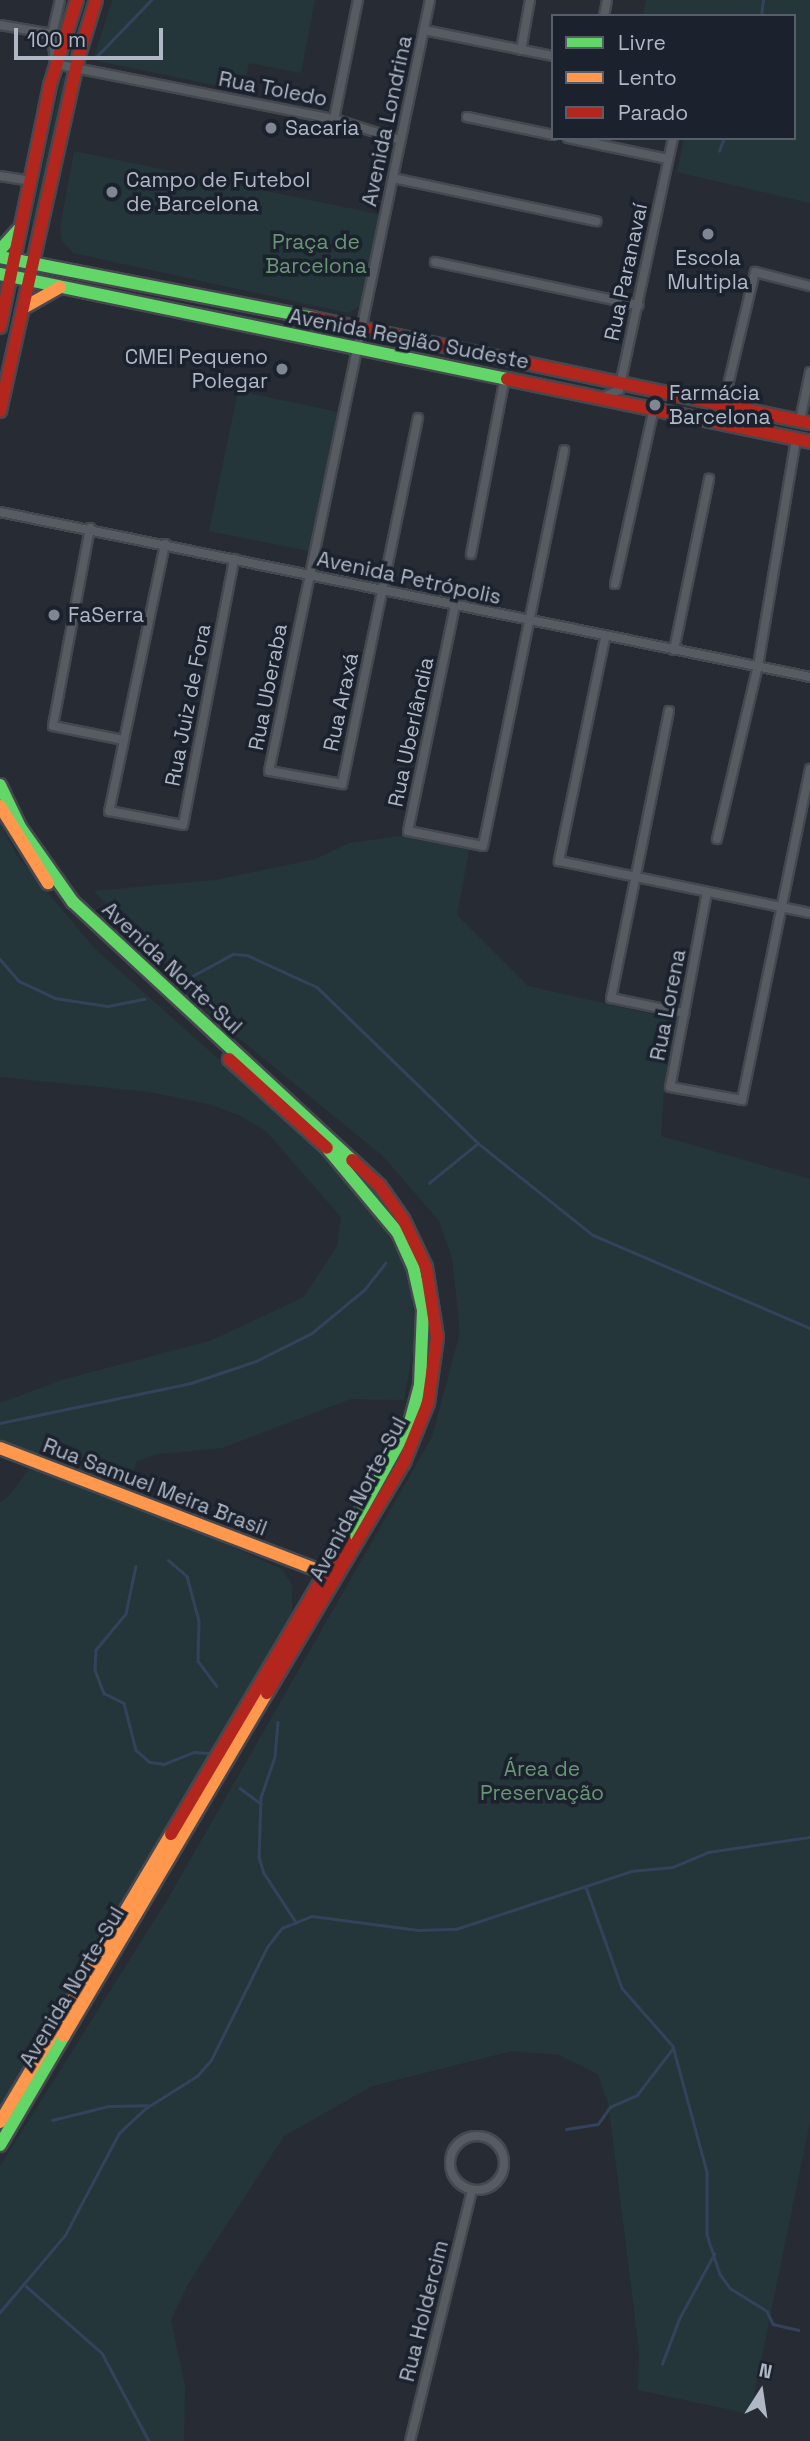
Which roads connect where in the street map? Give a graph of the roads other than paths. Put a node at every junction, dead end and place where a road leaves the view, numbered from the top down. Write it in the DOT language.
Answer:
graph roads {
  1 [pos="60,0"];
  2 [pos="76,0"];
  3 [pos="96,0"];
  4 [pos="358,0"];
  5 [pos="430,0"];
  6 [pos="530,0"];
  7 [pos="0,25"];
  8 [pos="424,30"];
  9 [pos="52,34"];
  10 [pos="520,50"];
  11 [pos="551,56"];
  12 [pos="55,64"];
  13 [pos="77,67"];
  14 [pos="467,117"];
  15 [pos="334,118"];
  16 [pos="551,135"];
  17 [pos="400,140"];
  18 [pos="578,140"];
  19 [pos="673,140"];
  20 [pos="668,159"];
  21 [pos="0,176"];
  22 [pos="393,178"];
  23 [pos="30,181"];
  24 [pos="596,221"];
  25 [pos="20,227"];
  26 [pos="41,234"];
  27 [pos="0,250"];
  28 [pos="7,258"];
  29 [pos="36,262"];
  30 [pos="435,262"];
  31 [pos="57,267"];
  32 [pos="5,275"];
  33 [pos="31,279"];
  34 [pos="148,284"];
  35 [pos="64,286"];
  36 [pos="810,286"];
  37 [pos="181,290"];
  38 [pos="144,304"];
  39 [pos="638,304"];
  40 [pos="1,307"];
  41 [pos="23,310"];
  42 [pos="177,312"];
  43 [pos="0,327"];
  44 [pos="361,331"];
  45 [pos="358,348"];
  46 [pos="810,372"];
  47 [pos="505,378"];
  48 [pos="620,384"];
  49 [pos="599,396"];
  50 [pos="690,399"];
  51 [pos="723,406"];
  52 [pos="654,408"];
  53 [pos="0,411"];
  54 [pos="672,412"];
  55 [pos="418,418"];
  56 [pos="805,422"];
  57 [pos="796,439"];
  58 [pos="810,442"];
  59 [pos="564,450"];
  60 [pos="709,480"];
  61 [pos="0,512"];
  62 [pos="90,528"];
  63 [pos="165,544"];
  64 [pos="471,554"];
  65 [pos="234,559"];
  66 [pos="309,575"];
  67 [pos="615,584"];
  68 [pos="382,590"];
  69 [pos="455,606"];
  70 [pos="529,622"];
  71 [pos="605,638"];
  72 [pos="674,650"];
  73 [pos="758,666"];
  74 [pos="810,677"];
  75 [pos="669,711"];
  76 [pos="124,740"];
  77 [pos="810,769"];
  78 [pos="305,778"];
  79 [pos="0,785"];
  80 [pos="0,806"];
  81 [pos="717,839"];
  82 [pos="634,877"];
  83 [pos="707,892"];
  84 [pos="782,907"];
  85 [pos="810,913"];
  86 [pos="684,1013"];
  87 [pos="0,1448"];
  88 [pos="296,1562"];
  89 [pos="333,1575"];
  90 [pos="318,1587"];
  91 [pos="0,2122"];
  92 [pos="0,2145"];
  93 [pos="472,2190"];
  94 [pos="410,2441"];
  1 -- 9 [label="street"];
  2 -- 12 [label="main road"];
  3 -- 13 [label="main road"];
  4 -- 15 [label="street"];
  5 -- 8 [label="street, Avenida Londrina"];
  6 -- 10 [label="street"];
  7 -- 9 [label="street"];
  8 -- 10 [label="street"];
  8 -- 17 [label="street, Avenida Londrina"];
  9 -- 12 [label="street"];
  10 -- 11 [label="street"];
  12 -- 13 [label="street, Rua Toledo"];
  12 -- 23 [label="main road"];
  13 -- 15 [label="street, Rua Toledo"];
  13 -- 26 [label="main road"];
  14 -- 16 [label="street"];
  15 -- 17 [label="street, Rua Toledo"];
  17 -- 22 [label="street, Avenida Londrina"];
  18 -- 20 [label="street"];
  19 -- 20 [label="street, Rua Paranavaí"];
  20 -- 39 [label="street, Rua Paranavaí"];
  21 -- 23 [label="street"];
  22 -- 24 [label="street"];
  22 -- 44 [label="street, Avenida Londrina"];
  23 -- 25 [label="main road"];
  25 -- 27 [label="main road"];
  25 -- 28 [label="main road"];
  26 -- 29 [label="main road"];
  26 -- 31 [label="main road"];
  28 -- 29 [label="main road, Avenida Região Sudeste"];
  28 -- 32 [label="main road"];
  29 -- 31 [label="main road, Avenida Região Sudeste"];
  29 -- 33 [label="main road"];
  30 -- 39 [label="street"];
  31 -- 34 [label="main road, Avenida Região Sudeste"];
  32 -- 33 [label="main road, Avenida Região Sudeste"];
  32 -- 40 [label="main road"];
  33 -- 35 [label="main road, Avenida Região Sudeste"];
  33 -- 41 [label="main road"];
  34 -- 37 [label="main road, Avenida Região Sudeste"];
  34 -- 38 [label="main road"];
  35 -- 38 [label="main road, Avenida Região Sudeste"];
  35 -- 41 [label="main road"];
  36 -- 51 [label="street"];
  37 -- 42 [label="main road"];
  37 -- 44 [label="main road, Avenida Região Sudeste"];
  38 -- 42 [label="main road, Avenida Região Sudeste"];
  39 -- 48 [label="street, Rua Paranavaí"];
  40 -- 43 [label="main road"];
  41 -- 53 [label="main road"];
  42 -- 45 [label="main road, Avenida Região Sudeste"];
  44 -- 45 [label="street, Avenida Londrina"];
  44 -- 48 [label="main road, Avenida Região Sudeste"];
  45 -- 47 [label="main road, Avenida Região Sudeste"];
  45 -- 66 [label="street, Avenida Londrina"];
  46 -- 56 [label="street"];
  47 -- 49 [label="main road, Avenida Região Sudeste"];
  47 -- 64 [label="street"];
  48 -- 49 [label="street"];
  48 -- 50 [label="main road, Avenida Região Sudeste"];
  49 -- 52 [label="main road, Avenida Região Sudeste"];
  50 -- 51 [label="main road, Avenida Região Sudeste"];
  50 -- 54 [label="main road"];
  51 -- 56 [label="main road, Avenida Região Sudeste"];
  52 -- 54 [label="main road, Avenida Região Sudeste"];
  52 -- 67 [label="street"];
  54 -- 57 [label="main road, Avenida Região Sudeste"];
  55 -- 68 [label="street"];
  57 -- 58 [label="main road, Avenida Região Sudeste"];
  57 -- 73 [label="street"];
  59 -- 70 [label="street"];
  60 -- 72 [label="street"];
  61 -- 62 [label="street, Avenida Petrópolis"];
  62 -- 63 [label="street, Avenida Petrópolis"];
  62 -- 76 [label="street"];
  63 -- 65 [label="street, Avenida Petrópolis"];
  63 -- 76 [label="street"];
  65 -- 66 [label="street, Avenida Petrópolis"];
  65 -- 76 [label="street, Rua Juiz de Fora"];
  66 -- 68 [label="street, Avenida Petrópolis"];
  66 -- 78 [label="street, Rua Uberaba"];
  68 -- 69 [label="street, Avenida Petrópolis"];
  68 -- 78 [label="street, Rua Araxá"];
  69 -- 70 [label="street, Avenida Petrópolis"];
  69 -- 70 [label="street, Rua Uberlândia"];
  70 -- 71 [label="street, Avenida Petrópolis"];
  71 -- 72 [label="street, Avenida Petrópolis"];
  71 -- 82 [label="street"];
  72 -- 73 [label="street, Avenida Petrópolis"];
  73 -- 74 [label="street, Avenida Petrópolis"];
  73 -- 81 [label="street"];
  75 -- 82 [label="street"];
  77 -- 84 [label="street"];
  79 -- 89 [label="main road, Avenida Norte-Sul"];
  80 -- 89 [label="main road, Avenida Norte-Sul"];
  82 -- 83 [label="street"];
  82 -- 86 [label="street"];
  83 -- 84 [label="street"];
  83 -- 86 [label="street, Rua Lorena"];
  84 -- 85 [label="street"];
  84 -- 86 [label="street, Rua Lorena"];
  87 -- 88 [label="main road, Rua Samuel Meira Brasil"];
  88 -- 89 [label="main road, Rua Samuel Meira Brasil"];
  88 -- 90 [label="main road, Rua Samuel Meira Brasil"];
  89 -- 90 [label="main road, Avenida Norte-Sul"];
  89 -- 92 [label="main road, Avenida Norte-Sul"];
  90 -- 91 [label="main road, Avenida Norte-Sul"];
  93 -- 93 [label="street"];
  93 -- 94 [label="street, Rua Holdercim"];
}
